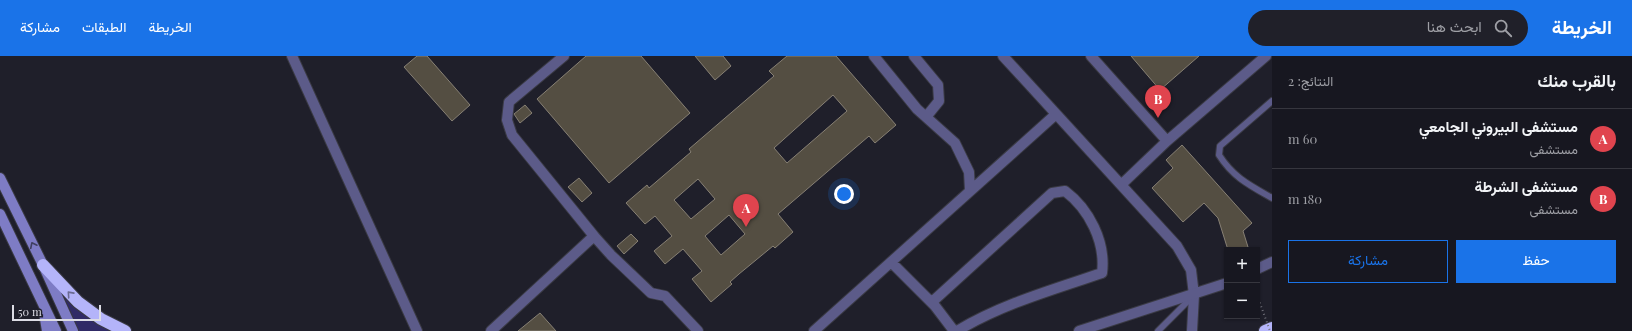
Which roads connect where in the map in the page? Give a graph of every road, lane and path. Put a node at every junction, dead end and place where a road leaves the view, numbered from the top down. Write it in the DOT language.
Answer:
graph roads {
  1 [pos="292,56"];
  2 [pos="564,56"];
  3 [pos="874,56"];
  4 [pos="914,56"];
  5 [pos="1003,56"];
  6 [pos="1091,56"];
  7 [pos="1266,56"];
  8 [pos="1272,101"];
  9 [pos="1055,115"];
  10 [pos="926,117"];
  11 [pos="1167,141"];
  12 [pos="0,178"];
  13 [pos="1122,184"];
  14 [pos="970,191"];
  15 [pos="1272,198"];
  16 [pos="0,214"];
  17 [pos="594,236"];
  18 [pos="891,262"];
  19 [pos="1272,262"];
  20 [pos="43,265"];
  21 [pos="1260,268"];
  22 [pos="1224,284"];
  23 [pos="40,295"];
  24 [pos="1194,295"];
  25 [pos="932,302"];
  26 [pos="1260,304"];
  27 [pos="1272,328"];
  28 [pos="47,331"];
  29 [pos="56,331"];
  30 [pos="73,331"];
  31 [pos="125,331"];
  32 [pos="417,331"];
  33 [pos="491,331"];
  34 [pos="698,331"];
  35 [pos="814,331"];
  36 [pos="954,331"];
  37 [pos="957,331"];
  38 [pos="1079,331"];
  39 [pos="1158,331"];
  40 [pos="1192,331"];
  41 [pos="1265,331"];
  42 [pos="1270,331"];
  1 -- 32 [label="street"];
  2 -- 17 [label="street"];
  3 -- 10 [label="street"];
  4 -- 10 [label="street"];
  5 -- 9 [label="street"];
  6 -- 11 [label="street"];
  7 -- 11 [label="street"];
  8 -- 15 [label="lane"];
  9 -- 13 [label="street"];
  9 -- 14 [label="street"];
  10 -- 14 [label="street"];
  11 -- 13 [label="street"];
  20 -- 12 [label="main road, one-way"];
  13 -- 24 [label="street"];
  14 -- 18 [label="street"];
  16 -- 23 [label="main road"];
  17 -- 33 [label="street"];
  17 -- 34 [label="street"];
  18 -- 25 [label="street"];
  18 -- 35 [label="street"];
  19 -- 21 [label="street"];
  20 -- 30 [label="main road"];
  31 -- 20 [label="highway, one-way"];
  22 -- 24 [label="street"];
  23 -- 28 [label="main road"];
  23 -- 29 [label="main road"];
  24 -- 38 [label="street"];
  24 -- 39 [label="lane"];
  24 -- 40 [label="street"];
  25 -- 36 [label="street"];
  25 -- 37 [label="street"];
  26 -- 42 [label="path, bridge"];
  27 -- 41 [label="highway"];
}
